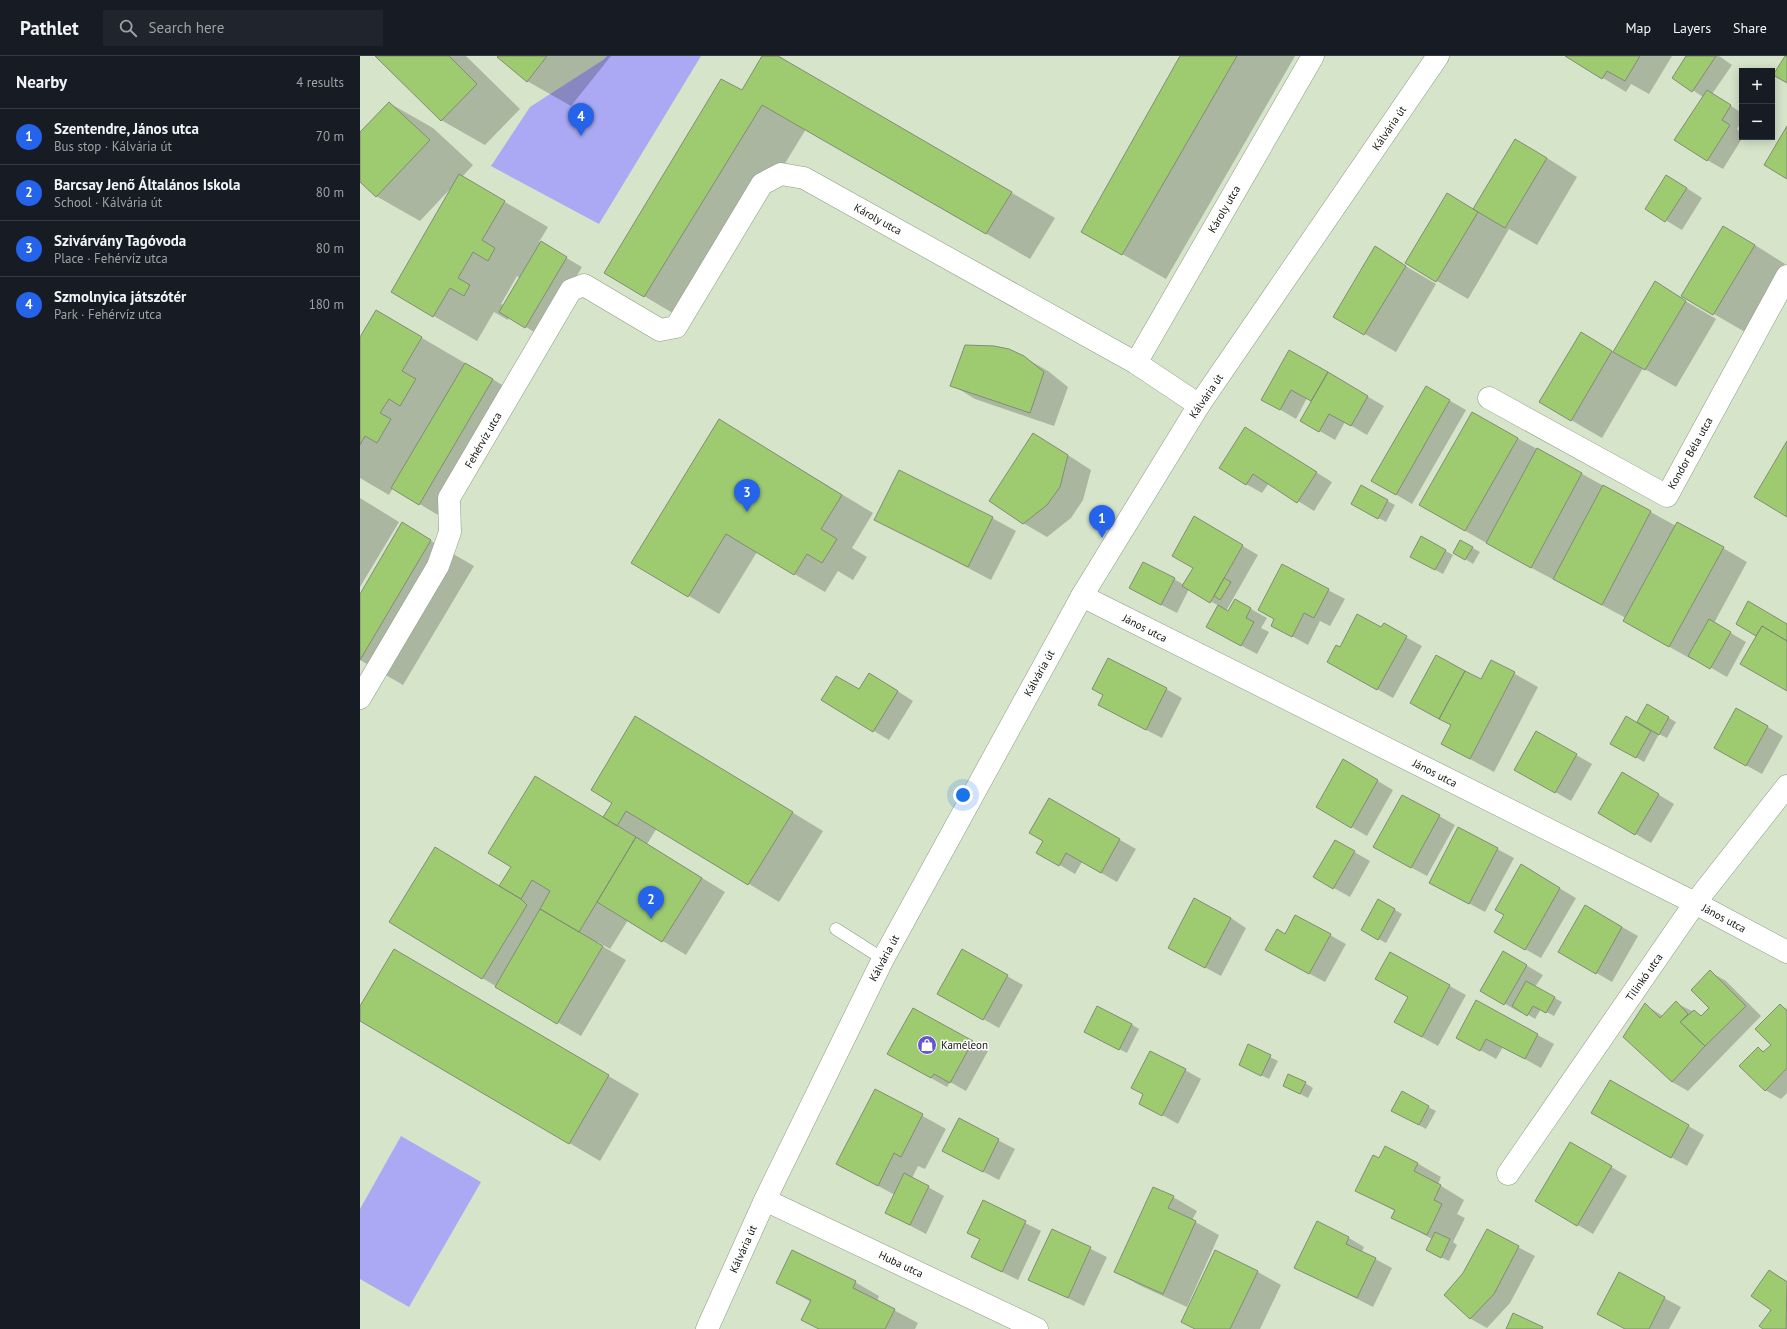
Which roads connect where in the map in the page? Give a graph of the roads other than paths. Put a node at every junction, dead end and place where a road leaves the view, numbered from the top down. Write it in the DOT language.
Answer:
graph roads {
  1 [pos="1313,56"];
  2 [pos="1438,56"];
  3 [pos="1787,276"];
  4 [pos="676,327"];
  5 [pos="1136,363"];
  6 [pos="1489,398"];
  7 [pos="1199,405"];
  8 [pos="1082,596"];
  9 [pos="360,698"];
  10 [pos="1787,786"];
  11 [pos="1695,903"];
  12 [pos="836,930"];
  13 [pos="1787,952"];
  14 [pos="883,959"];
  15 [pos="1508,1174"];
  16 [pos="765,1200"];
  17 [pos="707,1329"];
  18 [pos="1037,1329"];
  1 -- 5 [label="street, Károly utca"];
  2 -- 7 [label="street, Kálvária út"];
  3 -- 6 [label="street, Kondor Béla utca"];
  4 -- 5 [label="street, Károly utca"];
  4 -- 9 [label="street, Fehérvíz utca"];
  5 -- 7 [label="street, Károly utca"];
  7 -- 8 [label="street, Kálvária út"];
  8 -- 11 [label="street, János utca"];
  8 -- 14 [label="street, Kálvária út"];
  10 -- 11 [label="street, Tilinkó utca"];
  11 -- 13 [label="street, János utca"];
  11 -- 15 [label="street, Tilinkó utca"];
  12 -- 14 [label="lane"];
  14 -- 16 [label="street, Kálvária út"];
  16 -- 17 [label="street, Kálvária út"];
  16 -- 18 [label="street, Huba utca"];
}
